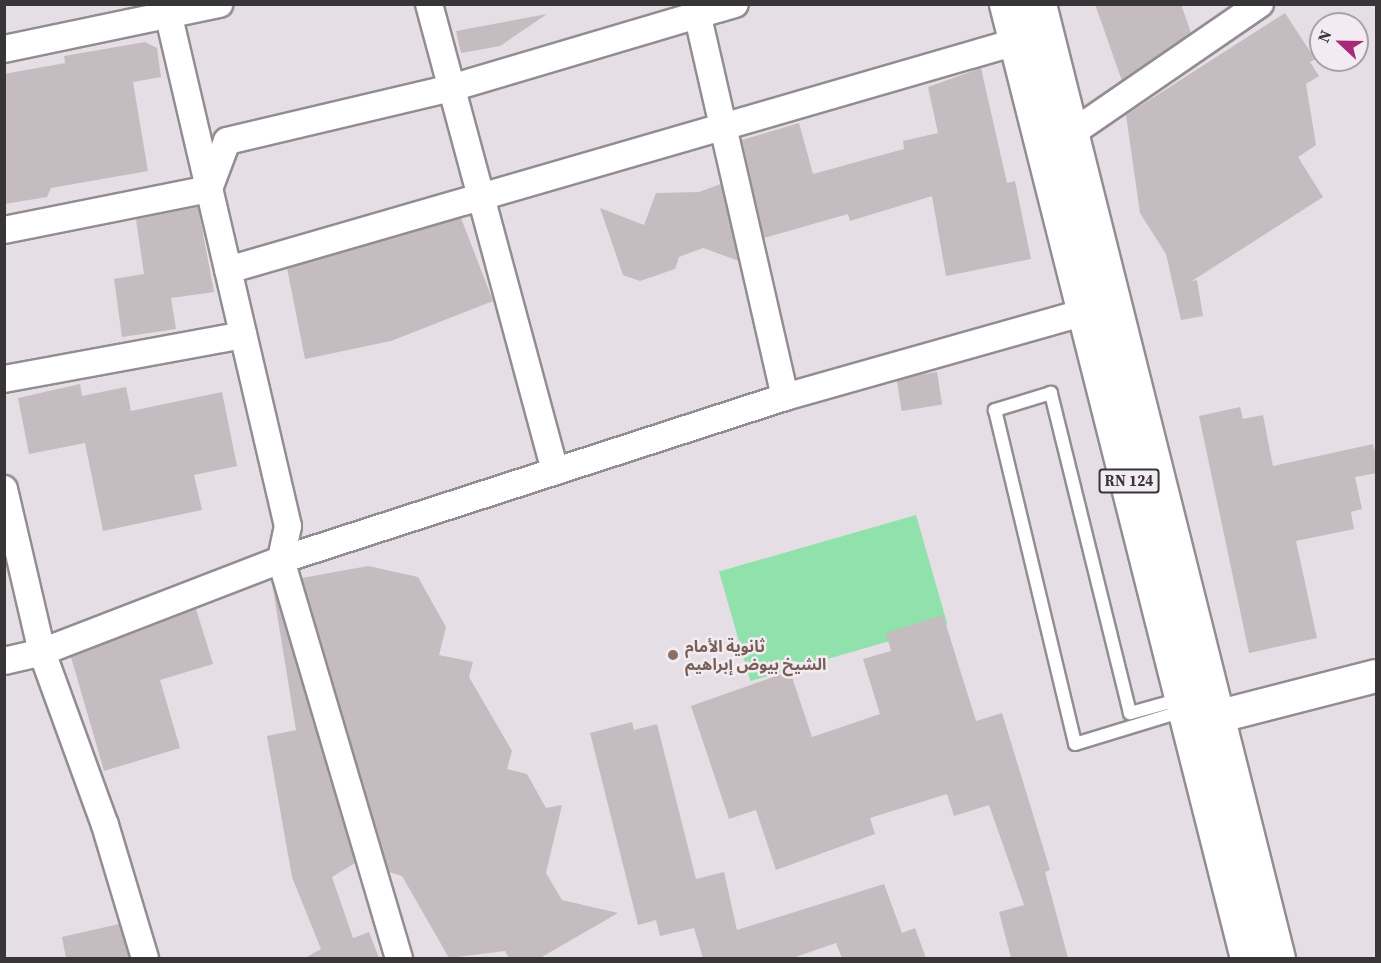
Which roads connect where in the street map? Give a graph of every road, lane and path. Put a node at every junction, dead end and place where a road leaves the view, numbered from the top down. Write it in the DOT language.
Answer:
graph roads {
  1 [pos="219,4"];
  2 [pos="429,4"];
  3 [pos="735,4"];
  4 [pos="1006,4"];
  5 [pos="1039,4"];
  6 [pos="1260,4"];
  7 [pos="697,10"];
  8 [pos="167,11"];
  9 [pos="1016,42"];
  10 [pos="4,49"];
  11 [pos="451,88"];
  12 [pos="724,124"];
  13 [pos="1072,133"];
  14 [pos="209,189"];
  15 [pos="479,198"];
  16 [pos="4,230"];
  17 [pos="228,270"];
  18 [pos="1086,312"];
  19 [pos="243,335"];
  20 [pos="4,379"];
  21 [pos="784,397"];
  22 [pos="555,471"];
  23 [pos="6,503"];
  24 [pos="281,560"];
  25 [pos="42,652"];
  26 [pos="4,661"];
  27 [pos="1377,676"];
  28 [pos="1193,712"];
  29 [pos="145,958"];
  30 [pos="399,958"];
  31 [pos="1247,958"];
  32 [pos="1278,958"];
  1 -- 8 [label="street"];
  2 -- 11 [label="street"];
  3 -- 7 [label="street"];
  4 -- 9 [label="main road, RN 124"];
  5 -- 13 [label="main road, RN 124"];
  6 -- 13 [label="street"];
  7 -- 11 [label="street"];
  7 -- 12 [label="street"];
  8 -- 10 [label="street"];
  8 -- 14 [label="street"];
  9 -- 12 [label="street"];
  9 -- 18 [label="main road, RN 124"];
  11 -- 14 [label="street"];
  11 -- 15 [label="street"];
  12 -- 15 [label="street"];
  12 -- 21 [label="street"];
  13 -- 28 [label="main road, RN 124"];
  14 -- 16 [label="street"];
  14 -- 17 [label="street"];
  15 -- 17 [label="street"];
  15 -- 22 [label="street"];
  17 -- 19 [label="street"];
  18 -- 21 [label="street"];
  18 -- 28 [label="main road, RN 124"];
  19 -- 20 [label="street"];
  19 -- 24 [label="street"];
  21 -- 22 [label="street"];
  22 -- 24 [label="street"];
  23 -- 25 [label="street"];
  24 -- 25 [label="street"];
  24 -- 30 [label="street"];
  25 -- 26 [label="street"];
  25 -- 29 [label="street"];
  27 -- 28 [label="street"];
  28 -- 28 [label="lane"];
  28 -- 31 [label="main road, RN 124"];
  28 -- 32 [label="main road, RN 124"];
}
